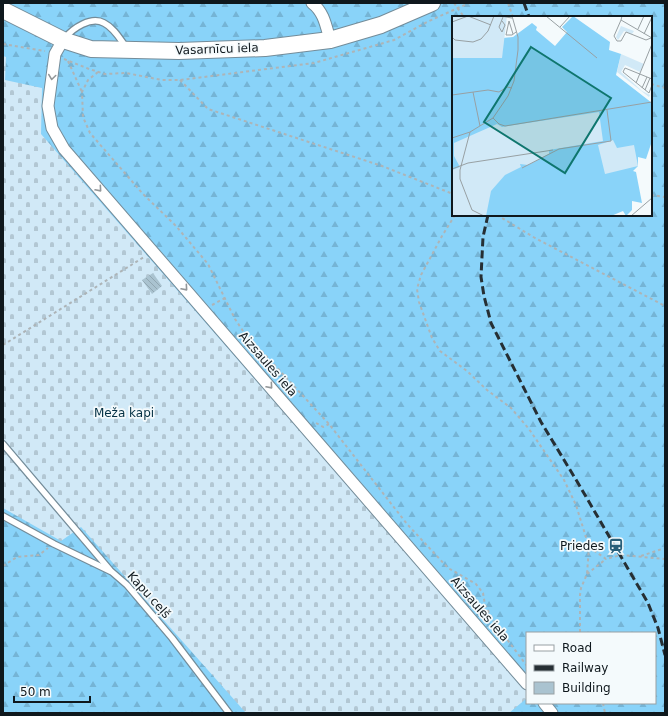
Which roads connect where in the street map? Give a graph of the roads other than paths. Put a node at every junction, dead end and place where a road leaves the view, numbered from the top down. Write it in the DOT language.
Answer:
graph roads {
  1 [pos="312,3"];
  2 [pos="432,3"];
  3 [pos="3,10"];
  4 [pos="63,40"];
  5 [pos="330,40"];
  6 [pos="129,50"];
  7 [pos="3,444"];
  8 [pos="3,516"];
  9 [pos="112,572"];
  10 [pos="526,683"];
  11 [pos="545,704"];
  12 [pos="229,713"];
  13 [pos="552,713"];
  1 -- 5 [label="street"];
  2 -- 5 [label="street, Vasarnīcu iela"];
  3 -- 4 [label="street, Vasarnīcu iela"];
  4 -- 6 [label="street, Vasarnīcu iela"];
  4 -- 6 [label="lane"];
  4 -- 10 [label="street, Aizsaules iela, one-way"];
  5 -- 6 [label="street, Vasarnīcu iela"];
  7 -- 9 [label="lane"];
  8 -- 9 [label="lane, Kapu ceļš"];
  9 -- 12 [label="lane, Kapu ceļš"];
  11 -- 13 [label="street"];
}
